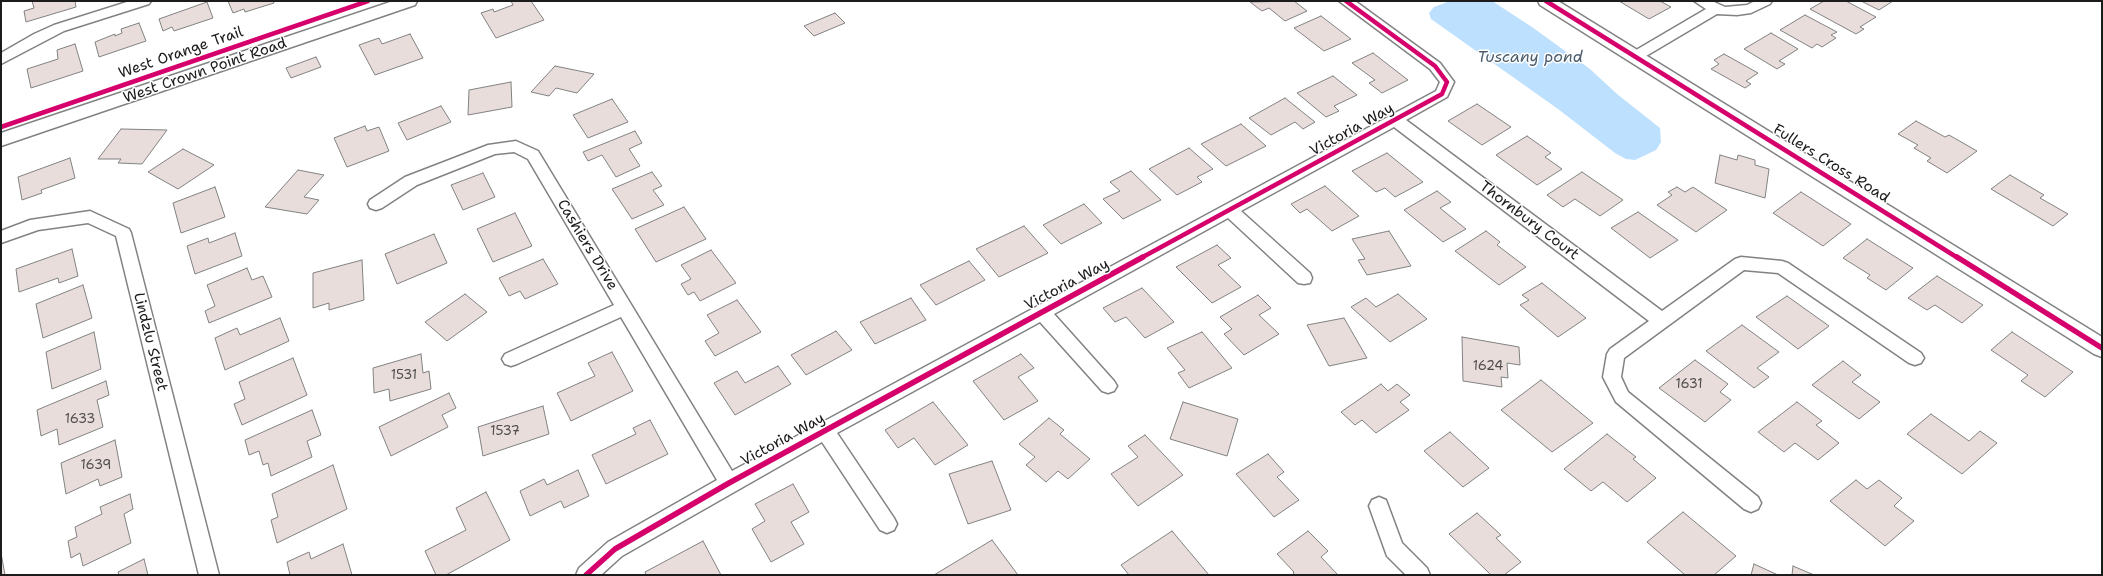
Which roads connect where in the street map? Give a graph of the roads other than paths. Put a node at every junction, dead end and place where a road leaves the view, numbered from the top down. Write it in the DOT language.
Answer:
graph roads {
  1 [pos="144,1"];
  2 [pos="409,1"];
  3 [pos="1346,1"];
  4 [pos="1546,1"];
  5 [pos="1702,1"];
  6 [pos="1765,1"];
  7 [pos="119,5"];
  8 [pos="1717,8"];
  9 [pos="1636,56"];
  10 [pos="1,59"];
  11 [pos="1395,120"];
  12 [pos="1,140"];
  13 [pos="376,204"];
  14 [pos="1231,211"];
  15 [pos="1,237"];
  16 [pos="1304,278"];
  17 [pos="624,308"];
  18 [pos="1042,312"];
  19 [pos="1662,321"];
  20 [pos="2102,348"];
  21 [pos="1915,358"];
  22 [pos="511,359"];
  23 [pos="1108,386"];
  24 [pos="825,431"];
  25 [pos="729,483"];
  26 [pos="1752,502"];
  27 [pos="1379,506"];
  28 [pos="887,524"];
  29 [pos="209,575"];
  30 [pos="586,575"];
  31 [pos="1420,575"];
  1 -- 7 [label="street"];
  2 -- 12 [label="street, West Crown Point Road"];
  3 -- 11 [label="street, Victoria Way"];
  4 -- 9 [label="street, Fullers Cross Road"];
  5 -- 8 [label="street"];
  6 -- 8 [label="street"];
  7 -- 10 [label="street"];
  8 -- 9 [label="street"];
  9 -- 20 [label="street, Fullers Cross Road"];
  11 -- 14 [label="street, Victoria Way"];
  11 -- 19 [label="street, Thornbury Court"];
  13 -- 17 [label="street, Cashiers Drive"];
  14 -- 16 [label="street"];
  14 -- 18 [label="street, Victoria Way"];
  15 -- 29 [label="street, Lindzlu Street"];
  17 -- 22 [label="street"];
  17 -- 25 [label="street, Cashiers Drive"];
  18 -- 23 [label="street"];
  18 -- 24 [label="street, Victoria Way"];
  19 -- 21 [label="street"];
  19 -- 26 [label="street"];
  24 -- 25 [label="street, Victoria Way"];
  24 -- 28 [label="street"];
  25 -- 30 [label="street, Victoria Way"];
  27 -- 31 [label="street"];
}
